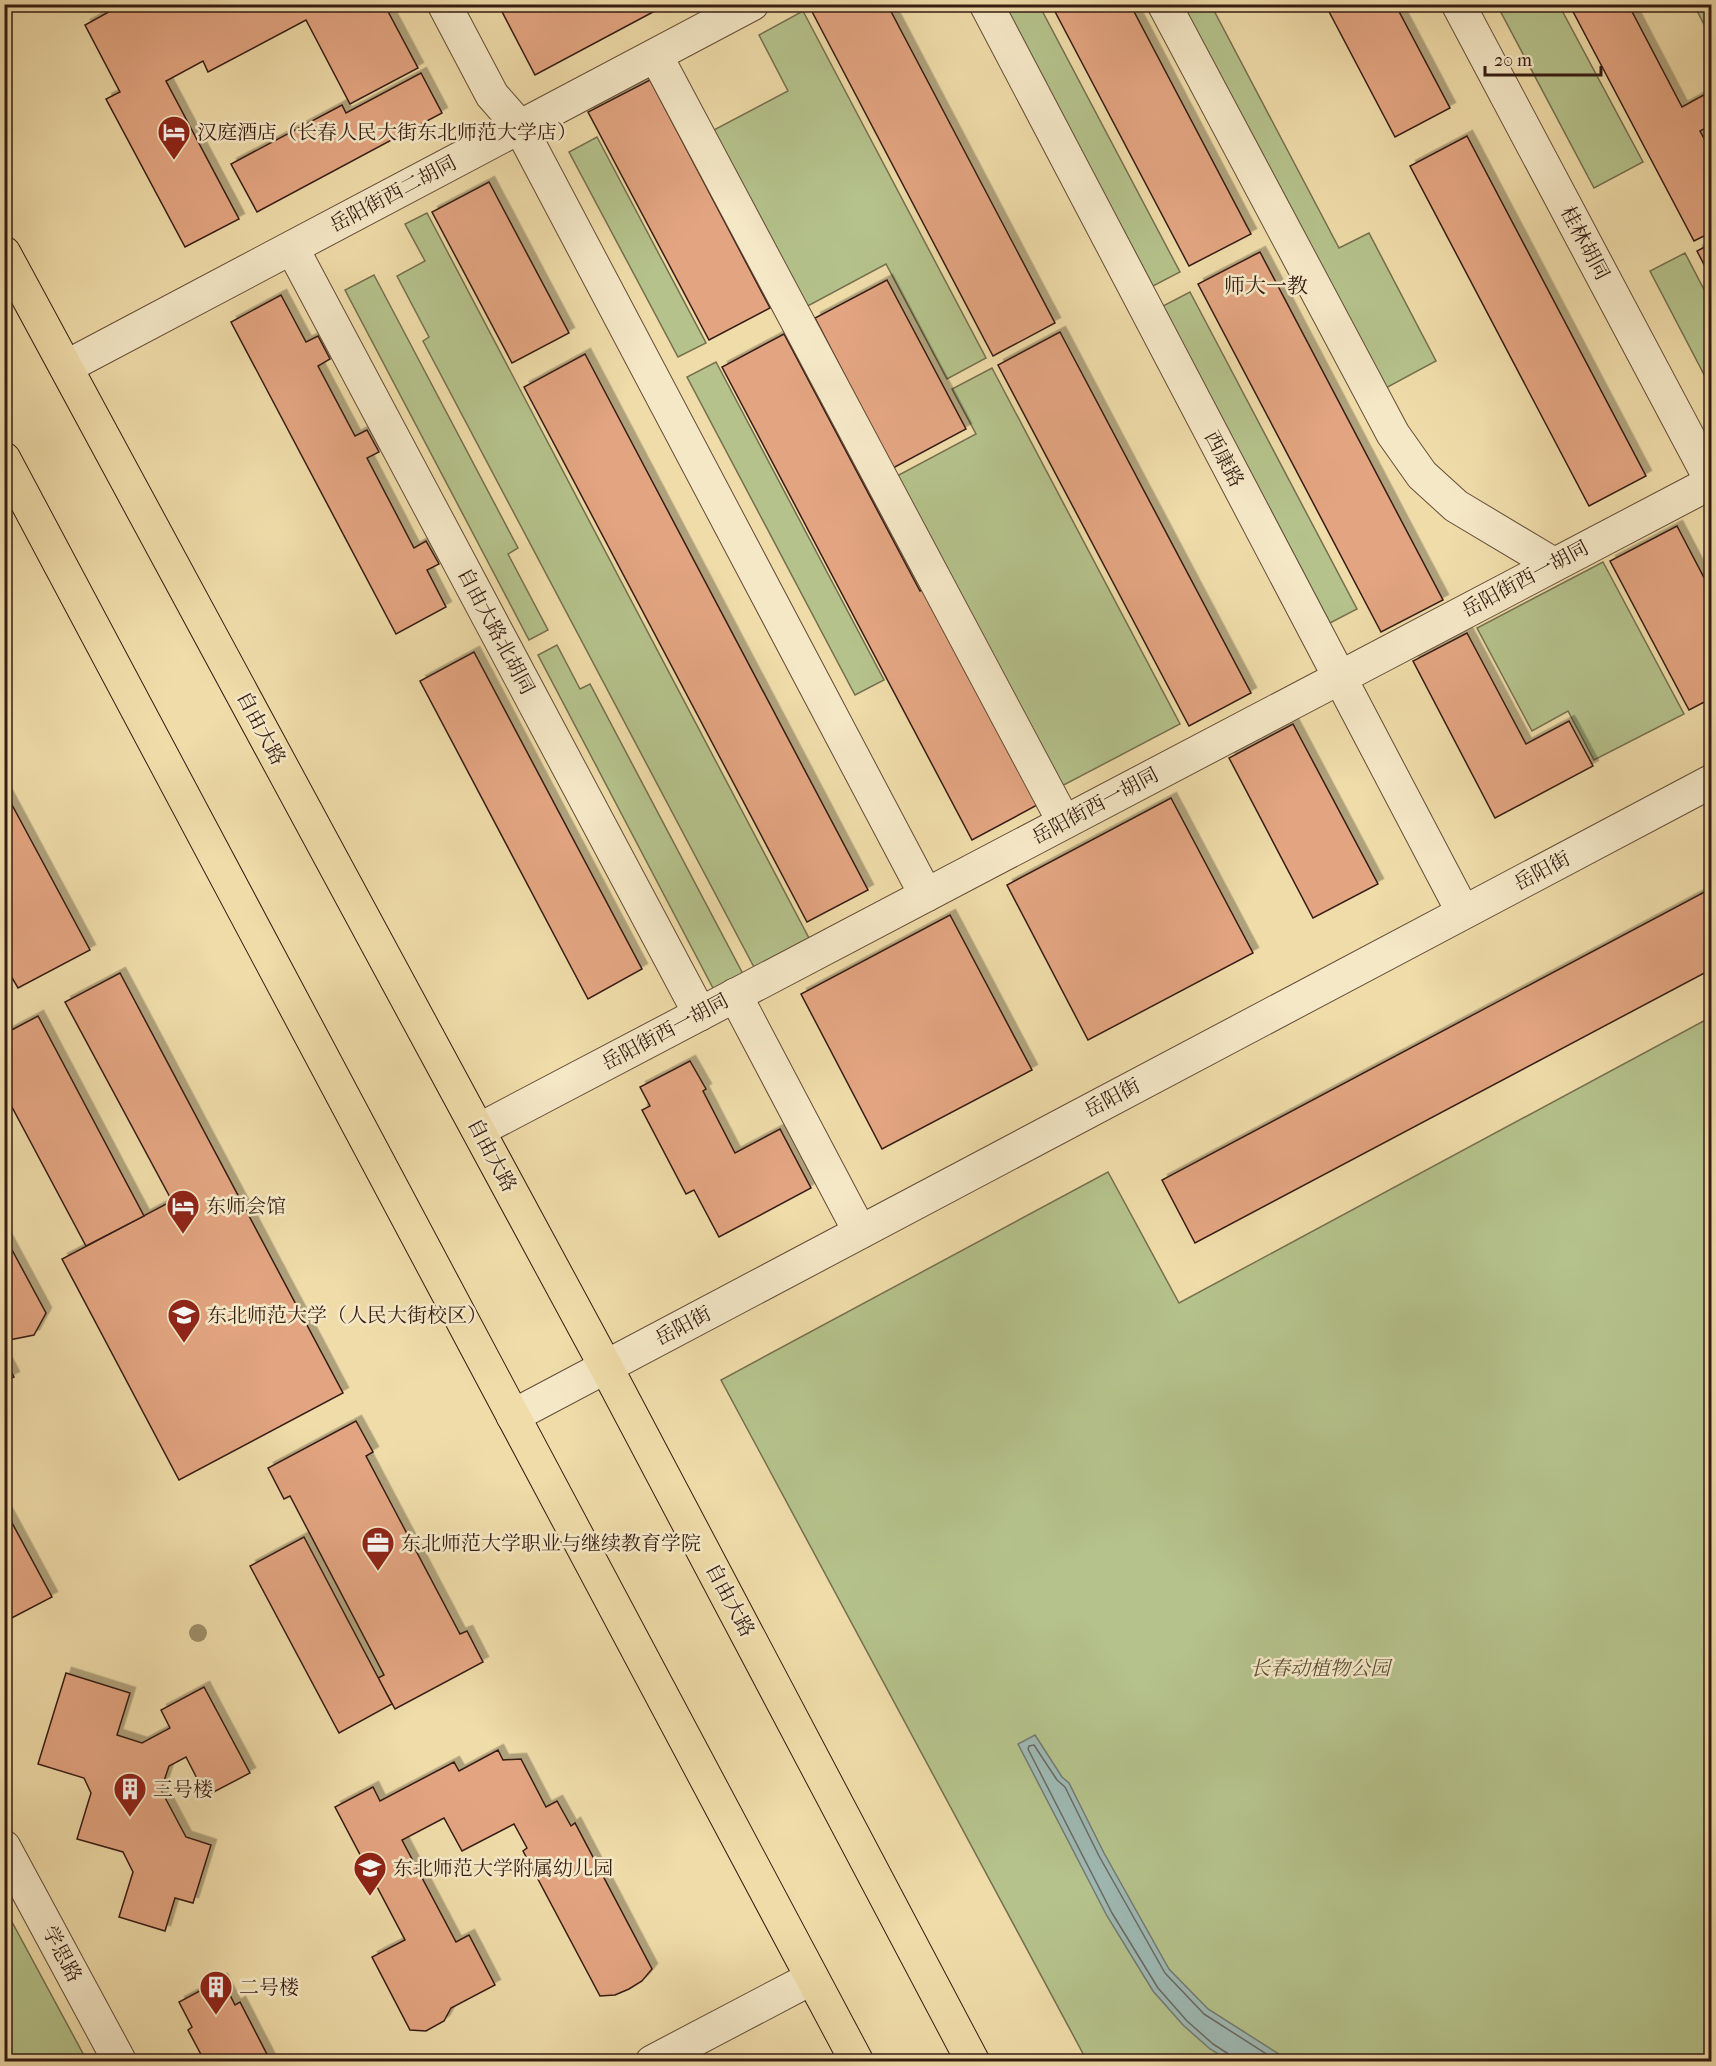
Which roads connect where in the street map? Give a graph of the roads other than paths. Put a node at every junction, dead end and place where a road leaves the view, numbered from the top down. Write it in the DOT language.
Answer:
graph roads {
  1 [pos="444,4"];
  2 [pos="753,4"];
  3 [pos="986,4"];
  4 [pos="1164,4"];
  5 [pos="1458,4"];
  6 [pos="656,56"];
  7 [pos="520,128"];
  8 [pos="292,248"];
  9 [pos="4,253"];
  10 [pos="66,367"];
  11 [pos="4,459"];
  12 [pos="1711,482"];
  13 [pos="1553,564"];
  14 [pos="1339,677"];
  15 [pos="1712,781"];
  16 [pos="1064,822"];
  17 [pos="926,895"];
  18 [pos="1463,912"];
  19 [pos="735,995"];
  20 [pos="700,1014"];
  21 [pos="479,1130"];
  22 [pos="860,1232"];
  23 [pos="606,1367"];
  24 [pos="513,1416"];
  25 [pos="4,1847"];
  26 [pos="812,1978"];
  27 [pos="120,2061"];
  28 [pos="652,2061"];
  29 [pos="857,2061"];
  30 [pos="973,2061"];
  1 -- 7 [label="street"];
  2 -- 6 [label="street, 岳阳街西二胡同"];
  3 -- 14 [label="street, 西康路"];
  4 -- 13 [label="street"];
  5 -- 12 [label="street, 桂林胡同"];
  6 -- 7 [label="street, 岳阳街西二胡同"];
  6 -- 16 [label="street"];
  7 -- 8 [label="street, 岳阳街西二胡同"];
  7 -- 17 [label="street"];
  8 -- 10 [label="street, 岳阳街西二胡同"];
  8 -- 20 [label="street, 自由大路北胡同"];
  9 -- 10 [label="main road, 自由大路"];
  10 -- 21 [label="main road, 自由大路"];
  11 -- 24 [label="main road"];
  12 -- 13 [label="street, 岳阳街西一胡同"];
  13 -- 14 [label="street, 岳阳街西一胡同"];
  14 -- 16 [label="street, 岳阳街西一胡同"];
  14 -- 18 [label="street, 西康路"];
  15 -- 18 [label="street, 岳阳街"];
  16 -- 17 [label="street, 岳阳街西一胡同"];
  17 -- 19 [label="street, 岳阳街西一胡同"];
  18 -- 22 [label="street, 岳阳街"];
  19 -- 20 [label="street, 岳阳街西一胡同"];
  19 -- 22 [label="street"];
  20 -- 21 [label="street, 岳阳街西一胡同"];
  21 -- 23 [label="main road, 自由大路"];
  22 -- 23 [label="street, 岳阳街"];
  23 -- 24 [label="street, 岳阳街"];
  23 -- 30 [label="main road, 自由大路"];
  24 -- 26 [label="main road"];
  25 -- 27 [label="street, 学思路"];
  26 -- 28 [label="street"];
  26 -- 29 [label="main road"];
}
